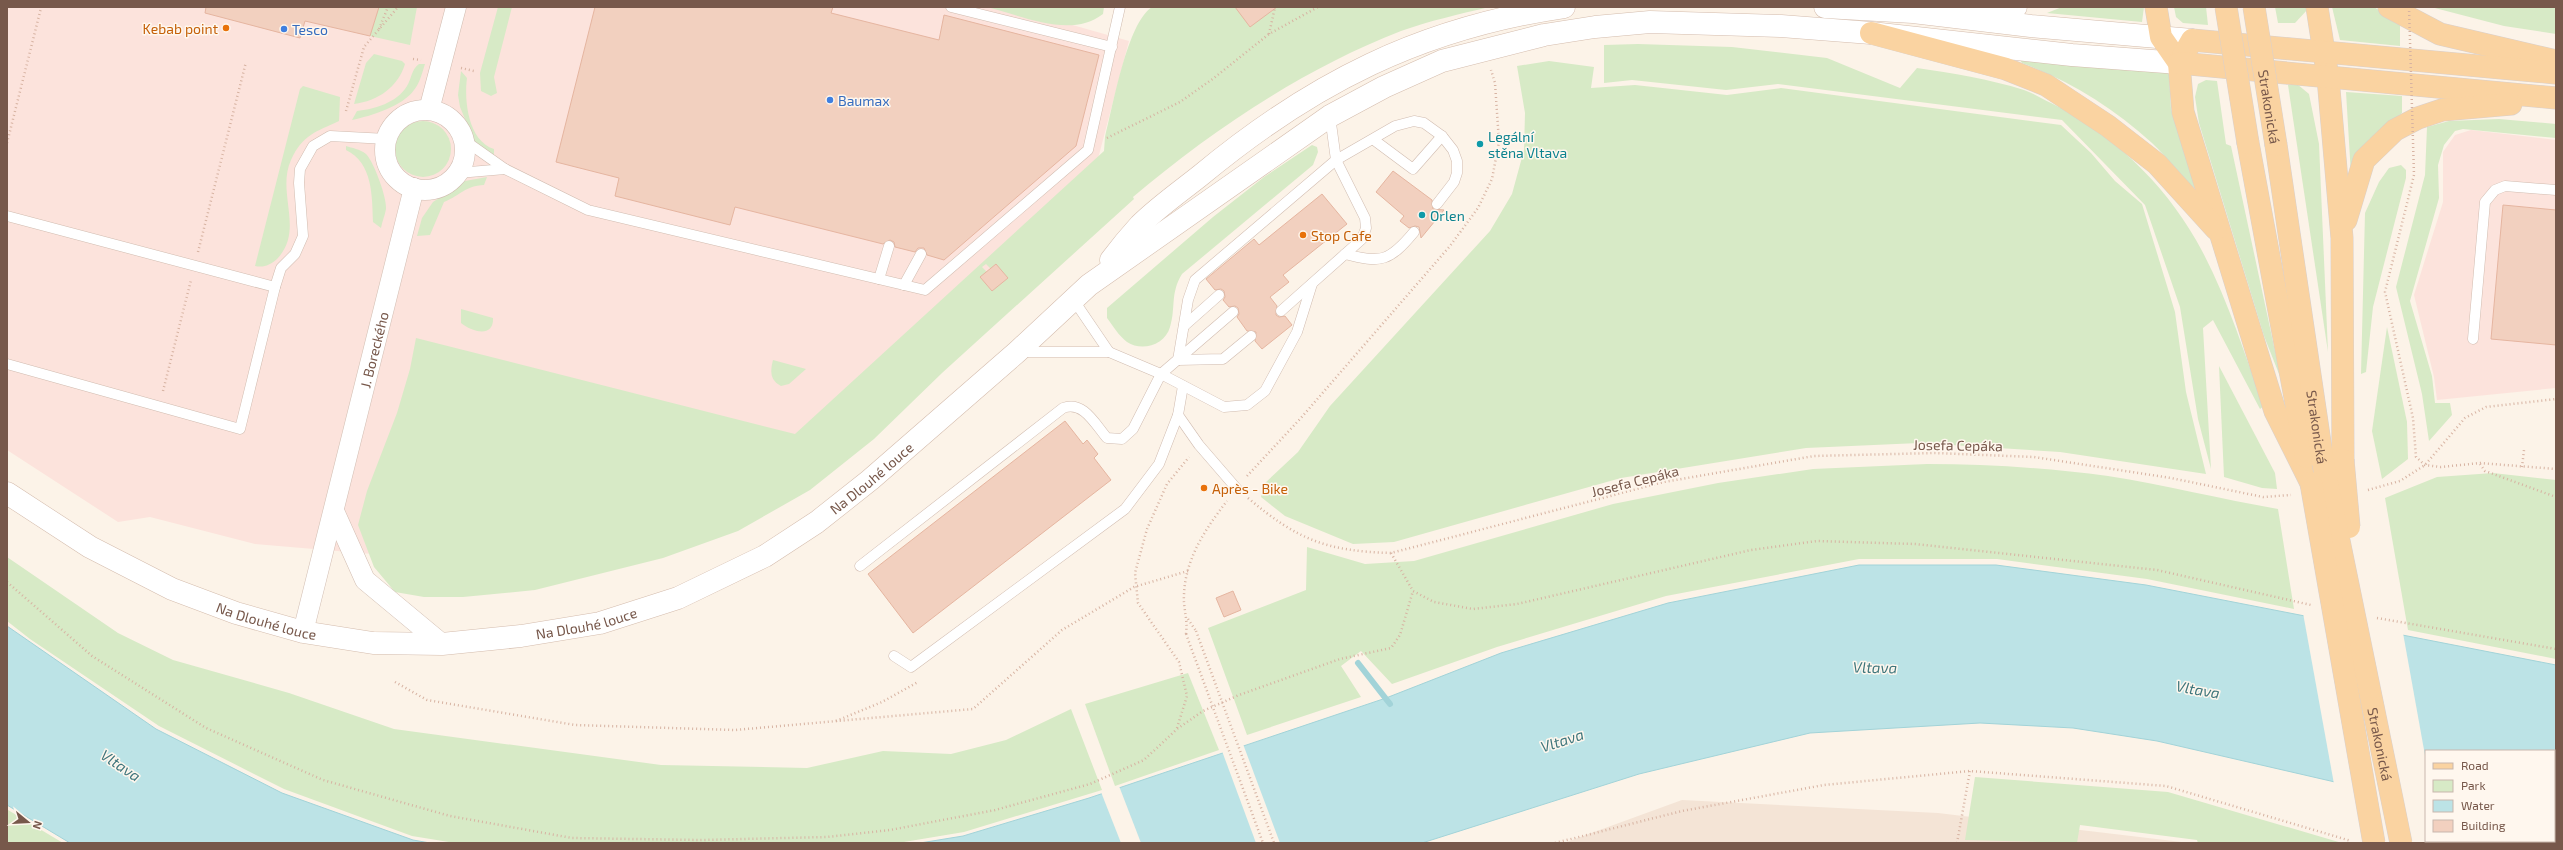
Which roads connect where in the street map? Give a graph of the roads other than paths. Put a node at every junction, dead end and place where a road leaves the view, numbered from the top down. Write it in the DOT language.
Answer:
graph roads {
  1 [pos="456,7"];
  2 [pos="951,7"];
  3 [pos="1120,7"];
  4 [pos="1564,7"];
  5 [pos="1825,7"];
  6 [pos="2016,7"];
  7 [pos="2156,7"];
  8 [pos="2226,7"];
  9 [pos="2254,7"];
  10 [pos="2317,7"];
  11 [pos="2388,7"];
  12 [pos="1913,12"];
  13 [pos="1871,33"];
  14 [pos="2161,37"];
  15 [pos="2192,40"];
  16 [pos="1112,47"];
  17 [pos="2324,51"];
  18 [pos="2556,61"];
  19 [pos="2179,63"];
  20 [pos="2556,73"];
  21 [pos="2328,78"];
  22 [pos="2556,99"];
  23 [pos="429,110"];
  24 [pos="1330,116"];
  25 [pos="1442,136"];
  26 [pos="387,139"];
  27 [pos="464,140"];
  28 [pos="1374,140"];
  29 [pos="1336,160"];
  30 [pos="505,168"];
  31 [pos="458,173"];
  32 [pos="414,188"];
  33 [pos="2556,190"];
  34 [pos="1437,204"];
  35 [pos="7,216"];
  36 [pos="1414,232"];
  37 [pos="2221,234"];
  38 [pos="2342,238"];
  39 [pos="889,246"];
  40 [pos="920,254"];
  41 [pos="1345,254"];
  42 [pos="879,279"];
  43 [pos="1312,284"];
  44 [pos="904,285"];
  45 [pos="1089,285"];
  46 [pos="275,287"];
  47 [pos="1219,295"];
  48 [pos="1073,299"];
  49 [pos="1281,311"];
  50 [pos="1232,312"];
  51 [pos="1184,326"];
  52 [pos="1251,336"];
  53 [pos="2473,339"];
  54 [pos="1018,352"];
  55 [pos="1109,352"];
  56 [pos="1178,360"];
  57 [pos="7,364"];
  58 [pos="1161,374"];
  59 [pos="1183,386"];
  60 [pos="1178,415"];
  61 [pos="2317,468"];
  62 [pos="1237,489"];
  63 [pos="7,493"];
  64 [pos="334,511"];
  65 [pos="860,566"];
  66 [pos="303,632"];
  67 [pos="442,644"];
  68 [pos="894,656"];
  69 [pos="2374,843"];
  70 [pos="2401,843"];
  1 -- 23 [label="street"];
  2 -- 16 [label="lane"];
  3 -- 16 [label="lane"];
  4 -- 45 [label="main road"];
  5 -- 12 [label="main road"];
  6 -- 12 [label="main road"];
  7 -- 14 [label="main road"];
  8 -- 61 [label="main road, Strakonická, bridge"];
  9 -- 61 [label="main road, Strakonická, bridge"];
  10 -- 17 [label="main road"];
  11 -- 18 [label="main road"];
  12 -- 14 [label="main road"];
  13 -- 19 [label="main road"];
  13 -- 24 [label="main road"];
  13 -- 37 [label="main road"];
  14 -- 15 [label="main road"];
  14 -- 19 [label="main road"];
  15 -- 17 [label="main road"];
  15 -- 19 [label="main road"];
  16 -- 44 [label="lane"];
  17 -- 20 [label="main road"];
  17 -- 21 [label="main road"];
  19 -- 21 [label="main road"];
  19 -- 37 [label="main road"];
  21 -- 22 [label="main road"];
  21 -- 38 [label="main road"];
  22 -- 38 [label="main road"];
  23 -- 26 [label="street"];
  23 -- 27 [label="street"];
  24 -- 29 [label="lane"];
  24 -- 45 [label="main road"];
  25 -- 28 [label="lane"];
  25 -- 28 [label="lane"];
  25 -- 34 [label="lane"];
  26 -- 32 [label="street"];
  26 -- 46 [label="lane"];
  27 -- 30 [label="lane"];
  27 -- 31 [label="street"];
  28 -- 29 [label="lane"];
  29 -- 41 [label="lane"];
  29 -- 51 [label="lane"];
  30 -- 31 [label="lane"];
  30 -- 42 [label="lane"];
  31 -- 32 [label="street"];
  32 -- 64 [label="street, J. Boreckého"];
  33 -- 53 [label="lane"];
  35 -- 46 [label="lane"];
  36 -- 41 [label="lane"];
  37 -- 61 [label="main road"];
  38 -- 61 [label="main road"];
  39 -- 42 [label="lane"];
  40 -- 44 [label="lane"];
  41 -- 43 [label="lane"];
  42 -- 44 [label="lane"];
  43 -- 49 [label="lane"];
  43 -- 59 [label="lane"];
  45 -- 48 [label="main road, Na Dlouhé louce"];
  46 -- 57 [label="lane"];
  47 -- 51 [label="lane"];
  48 -- 54 [label="main road, Na Dlouhé louce"];
  48 -- 55 [label="lane"];
  50 -- 56 [label="lane"];
  51 -- 56 [label="lane"];
  52 -- 56 [label="lane"];
  54 -- 55 [label="lane"];
  54 -- 67 [label="main road, Na Dlouhé louce"];
  55 -- 58 [label="lane"];
  56 -- 58 [label="lane"];
  58 -- 59 [label="lane"];
  58 -- 65 [label="lane"];
  59 -- 60 [label="lane"];
  60 -- 62 [label="lane"];
  60 -- 68 [label="lane"];
  61 -- 69 [label="main road, Strakonická, bridge"];
  61 -- 70 [label="main road, Strakonická, bridge"];
  63 -- 66 [label="main road, Na Dlouhé louce"];
  64 -- 66 [label="street, J. Boreckého"];
  64 -- 67 [label="street"];
  66 -- 67 [label="main road, Na Dlouhé louce"];
}
